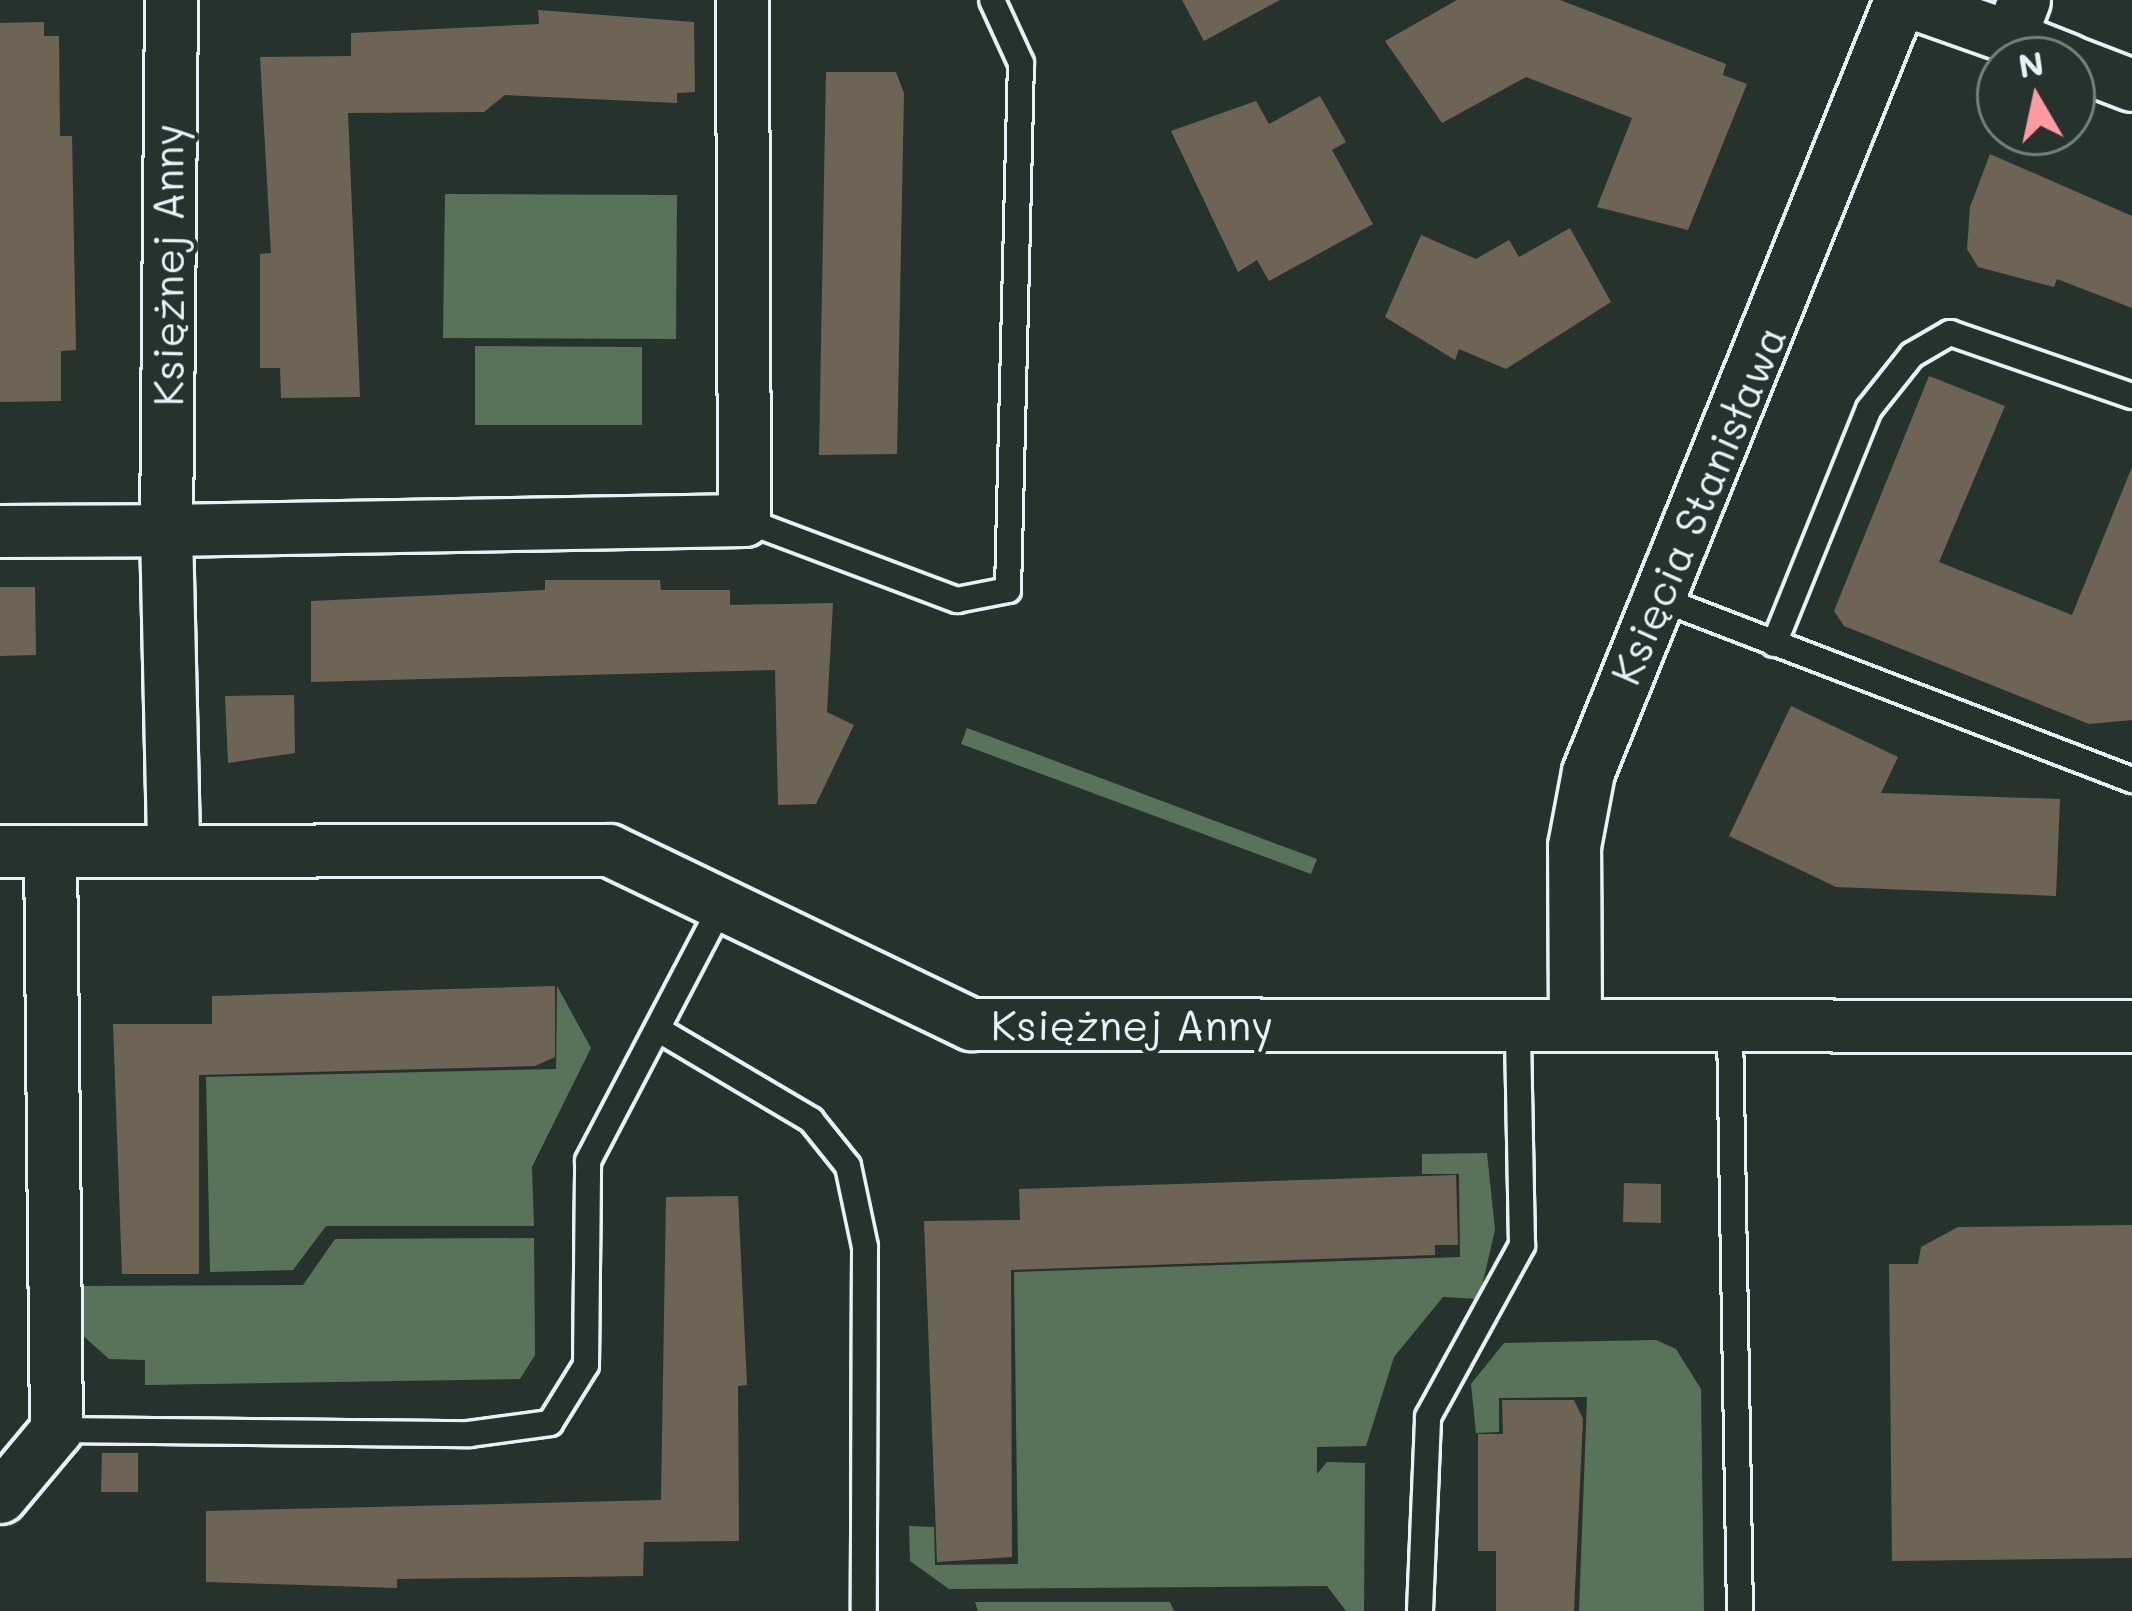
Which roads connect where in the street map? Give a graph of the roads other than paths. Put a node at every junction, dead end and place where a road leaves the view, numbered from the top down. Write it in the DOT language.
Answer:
graph roads {
  1 [pos="171,0"];
  2 [pos="742,0"];
  3 [pos="992,0"];
  4 [pos="1903,0"];
  5 [pos="2017,19"];
  6 [pos="2096,71"];
  7 [pos="2132,85"];
  8 [pos="2132,396"];
  9 [pos="744,520"];
  10 [pos="166,530"];
  11 [pos="0,531"];
  12 [pos="1658,598"];
  13 [pos="1774,644"];
  14 [pos="2132,781"];
  15 [pos="172,848"];
  16 [pos="50,850"];
  17 [pos="0,851"];
  18 [pos="724,901"];
  19 [pos="1575,1025"];
  20 [pos="2132,1026"];
  21 [pos="1518,1027"];
  22 [pos="1730,1028"];
  23 [pos="659,1030"];
  24 [pos="56,1430"];
  25 [pos="0,1497"];
  26 [pos="864,1611"];
  27 [pos="1420,1611"];
  28 [pos="1739,1611"];
  1 -- 10 [label="street, Księżnej Anny"];
  2 -- 9 [label="street"];
  3 -- 9 [label="lane"];
  4 -- 5 [label="street"];
  4 -- 12 [label="street, Księcia Stanisława"];
  6 -- 7 [label="street"];
  8 -- 13 [label="lane"];
  9 -- 10 [label="street"];
  10 -- 11 [label="street"];
  10 -- 15 [label="street, Księżnej Anny"];
  12 -- 13 [label="lane"];
  12 -- 19 [label="street, Księcia Stanisława"];
  13 -- 14 [label="lane"];
  15 -- 16 [label="street, Księżnej Anny"];
  15 -- 18 [label="street, Księżnej Anny"];
  16 -- 17 [label="street, Księżnej Anny"];
  16 -- 24 [label="street"];
  18 -- 21 [label="street, Księżnej Anny"];
  18 -- 23 [label="lane"];
  19 -- 21 [label="street, Księżnej Anny"];
  19 -- 22 [label="street, Księżnej Anny"];
  20 -- 22 [label="street, Księżnej Anny"];
  21 -- 27 [label="lane"];
  22 -- 28 [label="lane"];
  23 -- 24 [label="lane"];
  23 -- 26 [label="lane"];
  24 -- 25 [label="street"];
}
